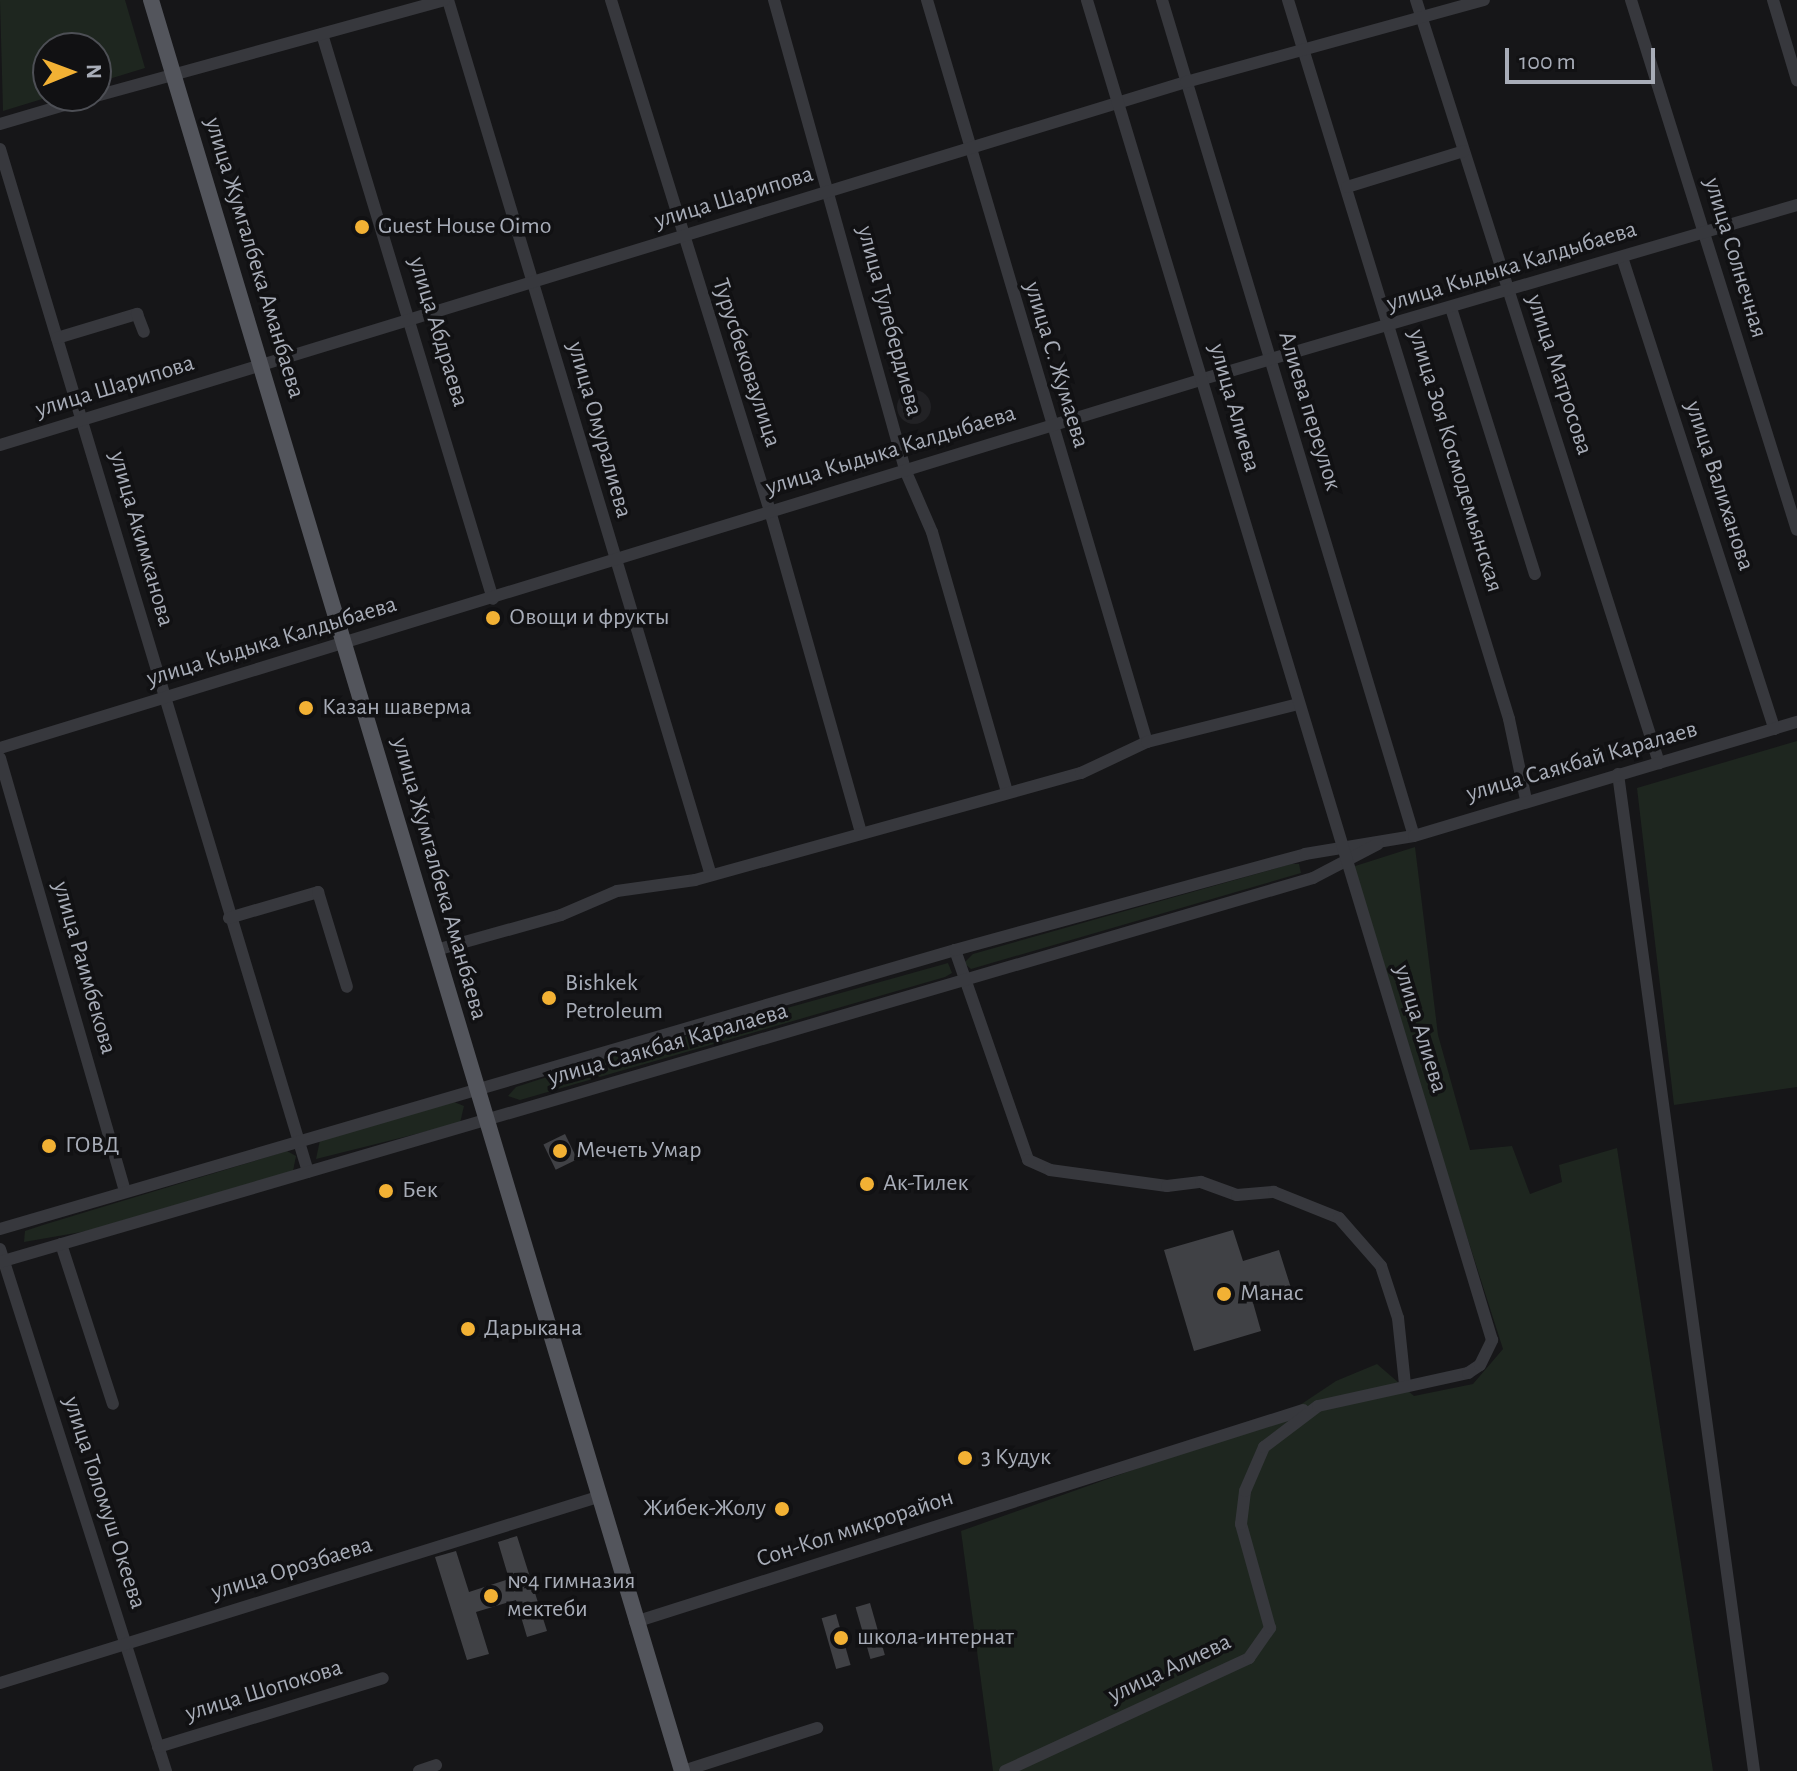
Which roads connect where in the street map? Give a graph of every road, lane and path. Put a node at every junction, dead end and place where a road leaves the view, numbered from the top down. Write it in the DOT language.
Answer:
graph roads {
  1 [pos="151,0"];
  2 [pos="446,0"];
  3 [pos="611,0"];
  4 [pos="774,0"];
  5 [pos="927,0"];
  6 [pos="1087,0"];
  7 [pos="1162,0"];
  8 [pos="1288,0"];
  9 [pos="1416,0"];
  10 [pos="1484,0"];
  11 [pos="1631,0"];
  12 [pos="1773,0"];
  13 [pos="1422,18"];
  14 [pos="322,34"];
  15 [pos="1304,51"];
  16 [pos="173,73"];
  17 [pos="1797,80"];
  18 [pos="1186,82"];
  19 [pos="112,91"];
  20 [pos="1118,103"];
  21 [pos="41,112"];
  22 [pos="0,124"];
  23 [pos="0,149"];
  24 [pos="968,149"];
  25 [pos="1464,151"];
  26 [pos="1347,187"];
  27 [pos="831,191"];
  28 [pos="1797,205"];
  29 [pos="1704,233"];
  30 [pos="683,236"];
  31 [pos="1622,257"];
  32 [pos="533,283"];
  33 [pos="1509,291"];
  34 [pos="1451,308"];
  35 [pos="413,318"];
  36 [pos="1391,326"];
  37 [pos="144,332"];
  38 [pos="57,338"];
  39 [pos="1271,359"];
  40 [pos="261,365"];
  41 [pos="1203,379"];
  42 [pos="83,420"];
  43 [pos="1052,426"];
  44 [pos="0,445"];
  45 [pos="906,472"];
  46 [pos="770,511"];
  47 [pos="1797,530"];
  48 [pos="614,557"];
  49 [pos="1535,574"];
  50 [pos="493,599"];
  51 [pos="344,642"];
  52 [pos="165,698"];
  53 [pos="1298,704"];
  54 [pos="1797,722"];
  55 [pos="1774,729"];
  56 [pos="1147,742"];
  57 [pos="0,748"];
  58 [pos="0,758"];
  59 [pos="1659,763"];
  60 [pos="1618,774"];
  61 [pos="1006,789"];
  62 [pos="1526,800"];
  63 [pos="861,832"];
  64 [pos="1414,836"];
  65 [pos="1378,844"];
  66 [pos="1341,845"];
  67 [pos="1348,864"];
  68 [pos="710,872"];
  69 [pos="229,918"];
  70 [pos="436,950"];
  71 [pos="955,950"];
  72 [pos="967,980"];
  73 [pos="347,987"];
  74 [pos="474,1088"];
  75 [pos="485,1122"];
  76 [pos="299,1138"];
  77 [pos="308,1172"];
  78 [pos="125,1191"];
  79 [pos="0,1229"];
  80 [pos="61,1244"];
  81 [pos="1,1257"];
  82 [pos="1405,1385"];
  83 [pos="113,1404"];
  84 [pos="1318,1406"];
  85 [pos="598,1497"];
  86 [pos="635,1622"];
  87 [pos="125,1644"];
  88 [pos="383,1678"];
  89 [pos="0,1683"];
  90 [pos="817,1728"];
  91 [pos="158,1747"];
  92 [pos="436,1765"];
  93 [pos="166,1771"];
  94 [pos="419,1771"];
  95 [pos="682,1771"];
  96 [pos="1005,1771"];
  97 [pos="1754,1771"];
  1 -- 16 [label="main road, улица Жумгалбека Аманбаева"];
  2 -- 14 [label="street"];
  2 -- 32 [label="street, улица Омуралиева"];
  3 -- 30 [label="street, Турусбековаулица"];
  4 -- 27 [label="street, улица Тулебердиева"];
  5 -- 24 [label="street, улица С. Жумаева"];
  6 -- 20 [label="street, улица Алиева"];
  7 -- 18 [label="street, Алиева переулок"];
  8 -- 15 [label="street, улица Зоя Космодемьянская"];
  9 -- 13 [label="street, улица Матросова"];
  10 -- 13 [label="street, улица Шарипова"];
  11 -- 29 [label="street, улица Солнечная"];
  12 -- 17 [label="street"];
  13 -- 15 [label="street, улица Шарипова"];
  13 -- 25 [label="street, улица Матросова"];
  14 -- 16 [label="street"];
  14 -- 35 [label="street, улица Абдраева"];
  15 -- 18 [label="street, улица Шарипова"];
  15 -- 26 [label="street, улица Зоя Космодемьянская"];
  16 -- 19 [label="street"];
  16 -- 40 [label="main road, улица Жумгалбека Аманбаева"];
  18 -- 20 [label="street, улица Шарипова"];
  18 -- 39 [label="street, Алиева переулок"];
  20 -- 24 [label="street, улица Шарипова"];
  20 -- 41 [label="street, улица Алиева"];
  21 -- 22 [label="street"];
  23 -- 38 [label="street, улица Акимканова"];
  24 -- 27 [label="street, улица Шарипова"];
  24 -- 43 [label="street, улица С. Жумаева"];
  25 -- 26 [label="street"];
  25 -- 33 [label="street, улица Матросова"];
  26 -- 36 [label="street, улица Зоя Космодемьянская"];
  27 -- 30 [label="street, улица Шарипова"];
  27 -- 45 [label="street, улица Тулебердиева"];
  28 -- 29 [label="street, улица Кыдыка Калдыбаева"];
  29 -- 31 [label="street, улица Кыдыка Калдыбаева"];
  29 -- 47 [label="street, улица Солнечная"];
  30 -- 32 [label="street, улица Шарипова"];
  30 -- 46 [label="street, Турусбековаулица"];
  31 -- 33 [label="street, улица Кыдыка Калдыбаева"];
  31 -- 55 [label="street, улица Валиханова"];
  32 -- 35 [label="street, улица Шарипова"];
  32 -- 48 [label="street, улица Омуралиева"];
  33 -- 34 [label="street, улица Кыдыка Калдыбаева"];
  33 -- 59 [label="street, улица Матросова"];
  34 -- 36 [label="street, улица Кыдыка Калдыбаева"];
  34 -- 49 [label="street"];
  35 -- 40 [label="street, улица Шарипова"];
  35 -- 50 [label="street, улица Абдраева"];
  36 -- 39 [label="street, улица Кыдыка Калдыбаева"];
  36 -- 62 [label="street, улица Зоя Космодемьянская"];
  37 -- 38 [label="street"];
  38 -- 42 [label="street, улица Акимканова"];
  39 -- 41 [label="street, улица Кыдыка Калдыбаева"];
  39 -- 64 [label="street, Алиева переулок"];
  40 -- 42 [label="street, улица Шарипова"];
  40 -- 51 [label="main road, улица Жумгалбека Аманбаева"];
  41 -- 43 [label="street, улица Кыдыка Калдыбаева"];
  41 -- 53 [label="street, улица Алиева"];
  42 -- 44 [label="street, улица Шарипова"];
  42 -- 52 [label="street, улица Акимканова"];
  43 -- 45 [label="street, улица Кыдыка Калдыбаева"];
  43 -- 56 [label="street, улица С. Жумаева"];
  45 -- 46 [label="street, улица Кыдыка Калдыбаева"];
  45 -- 61 [label="street, улица Тулебердиева"];
  46 -- 48 [label="street, улица Кыдыка Калдыбаева"];
  46 -- 63 [label="street, Турусбековаулица"];
  48 -- 50 [label="street, улица Кыдыка Калдыбаева"];
  48 -- 68 [label="street, улица Омуралиева"];
  50 -- 51 [label="street, улица Кыдыка Калдыбаева"];
  51 -- 52 [label="street, улица Кыдыка Калдыбаева"];
  51 -- 70 [label="main road, улица Жумгалбека Аманбаева"];
  52 -- 57 [label="street, улица Кыдыка Калдыбаева"];
  52 -- 69 [label="street, улица Акимканова"];
  53 -- 56 [label="street"];
  53 -- 66 [label="street, улица Алиева"];
  54 -- 55 [label="street, улица Саякбай Каралаев"];
  55 -- 59 [label="street, улица Саякбай Каралаев"];
  56 -- 61 [label="street"];
  58 -- 78 [label="street, улица Раимбекова"];
  59 -- 60 [label="street, улица Саякбай Каралаев"];
  60 -- 62 [label="street, улица Саякбай Каралаев"];
  60 -- 97 [label="street"];
  61 -- 63 [label="street"];
  62 -- 64 [label="street, улица Саякбай Каралаев"];
  63 -- 68 [label="street"];
  64 -- 65 [label="street, улица Саякбай Каралаев"];
  65 -- 66 [label="street, улица Саякбай Каралаев"];
  65 -- 67 [label="street, улица Саякбай Каралаев"];
  66 -- 67 [label="street, улица Алиева"];
  66 -- 71 [label="street, улица Саякбая Каралаева"];
  67 -- 72 [label="street, улица Саякбая Каралаева"];
  67 -- 82 [label="street, улица Алиева"];
  68 -- 70 [label="street"];
  69 -- 73 [label="street"];
  69 -- 76 [label="street, улица Акимканова"];
  70 -- 74 [label="main road, улица Жумгалбека Аманбаева"];
  71 -- 72 [label="street"];
  71 -- 74 [label="street, улица Саякбая Каралаева"];
  72 -- 75 [label="street, улица Саякбая Каралаева"];
  72 -- 82 [label="street"];
  74 -- 75 [label="main road, улица Жумгалбека Аманбаева"];
  74 -- 76 [label="street, улица Саякбая Каралаева"];
  75 -- 77 [label="street, улица Саякбая Каралаева"];
  75 -- 85 [label="main road, улица Жумгалбека Аманбаева"];
  76 -- 77 [label="street, улица Акимканова"];
  76 -- 78 [label="street, улица Саякбая Каралаева"];
  77 -- 80 [label="street, улица Саякбая Каралаева"];
  78 -- 79 [label="street, улица Саякбая Каралаева"];
  80 -- 81 [label="street, улица Саякбая Каралаева"];
  80 -- 83 [label="street"];
  81 -- 87 [label="street, улица Толомуш Океева"];
  82 -- 84 [label="street, улица Алиева"];
  84 -- 86 [label="street, Сон-Кол микрорайон"];
  84 -- 96 [label="street, улица Алиева"];
  85 -- 86 [label="main road, улица Жумгалбека Аманбаева"];
  85 -- 87 [label="street, улица Орозбаева"];
  86 -- 95 [label="main road, улица Жумгалбека Аманбаева"];
  87 -- 89 [label="street, улица Орозбаева"];
  87 -- 91 [label="street, улица Толомуш Океева"];
  88 -- 91 [label="street, улица Шопокова"];
  90 -- 95 [label="street"];
  91 -- 93 [label="street, улица Толомуш Океева"];
  92 -- 94 [label="street"];
}
